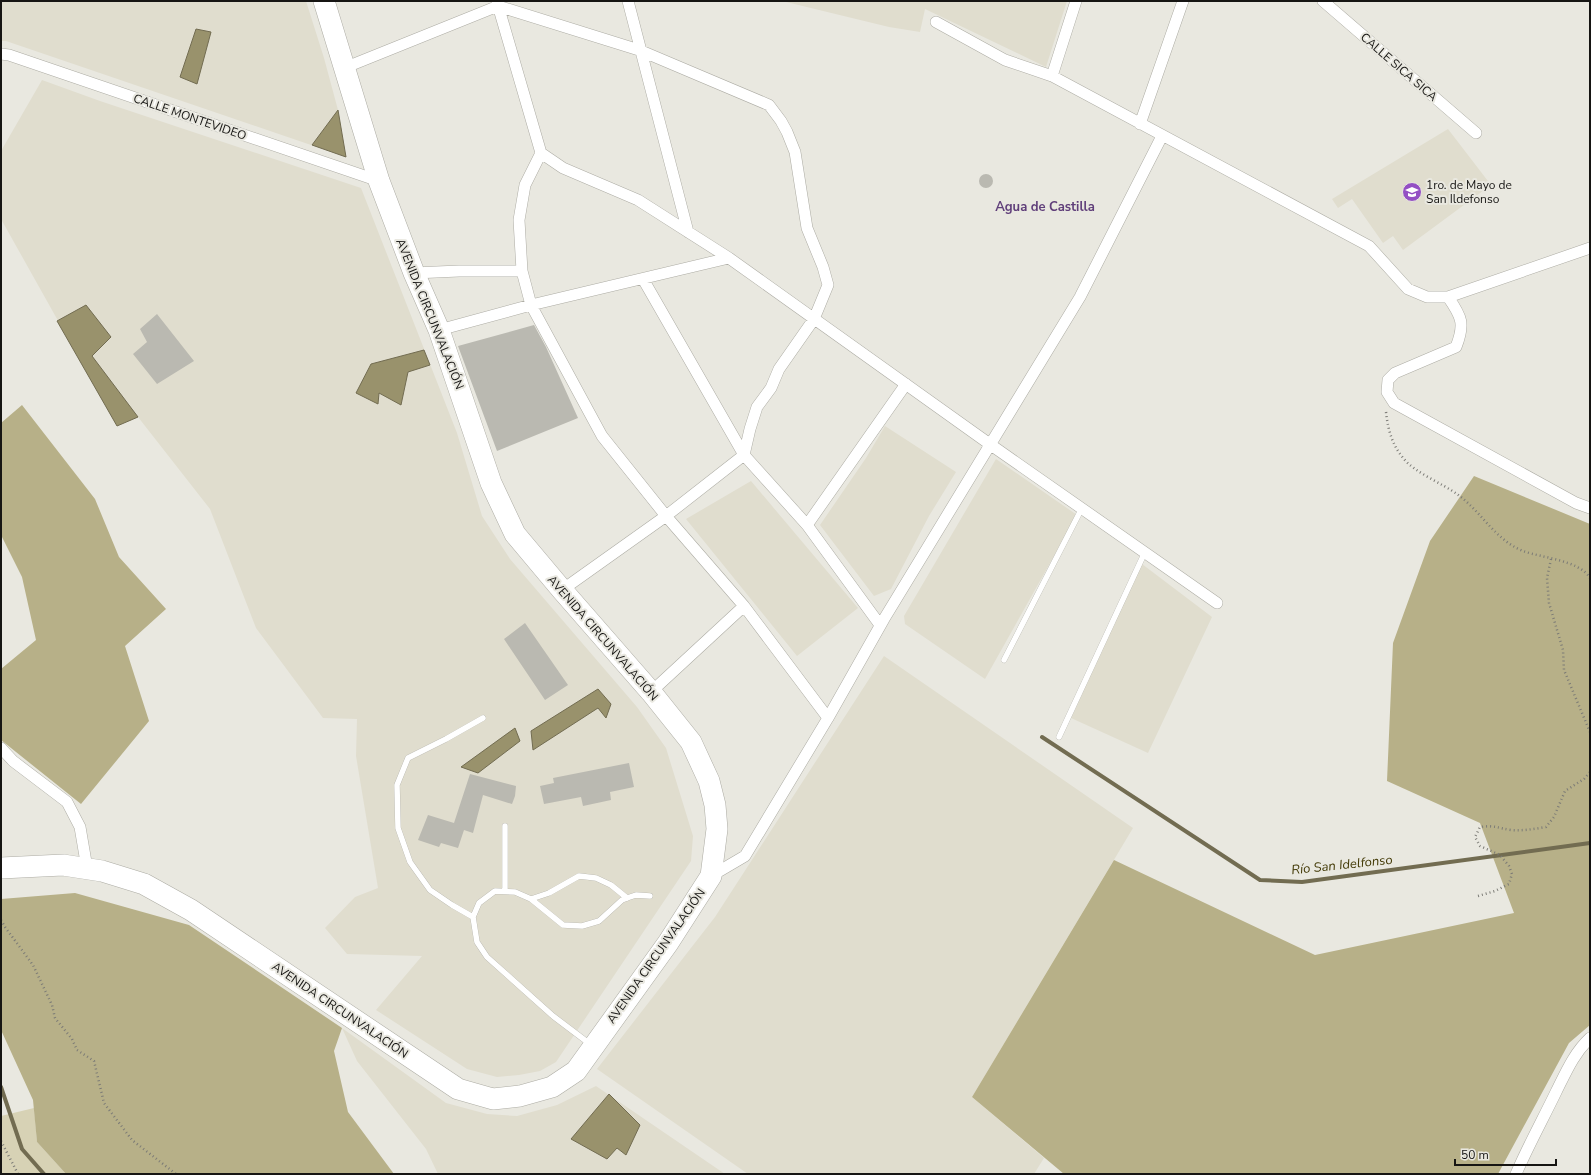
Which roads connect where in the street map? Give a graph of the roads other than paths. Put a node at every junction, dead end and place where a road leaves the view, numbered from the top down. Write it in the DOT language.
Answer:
graph roads {
  1 [pos="324,1"];
  2 [pos="628,1"];
  3 [pos="1076,1"];
  4 [pos="1183,1"];
  5 [pos="1323,1"];
  6 [pos="497,4"];
  7 [pos="936,22"];
  8 [pos="639,50"];
  9 [pos="1,54"];
  10 [pos="344,68"];
  11 [pos="1052,76"];
  12 [pos="1140,124"];
  13 [pos="1476,133"];
  14 [pos="1162,136"];
  15 [pos="541,153"];
  16 [pos="379,181"];
  17 [pos="688,232"];
  18 [pos="1590,248"];
  19 [pos="729,258"];
  20 [pos="522,271"];
  21 [pos="414,274"];
  22 [pos="643,279"];
  23 [pos="1448,298"];
  24 [pos="531,305"];
  25 [pos="814,319"];
  26 [pos="439,330"];
  27 [pos="906,384"];
  28 [pos="991,444"];
  29 [pos="744,456"];
  30 [pos="1082,508"];
  31 [pos="1590,508"];
  32 [pos="666,516"];
  33 [pos="807,525"];
  34 [pos="1145,552"];
  35 [pos="562,590"];
  36 [pos="1217,602"];
  37 [pos="744,606"];
  38 [pos="880,625"];
  39 [pos="1004,660"];
  40 [pos="651,692"];
  41 [pos="483,718"];
  42 [pos="828,718"];
  43 [pos="1059,737"];
  44 [pos="1,748"];
  45 [pos="505,826"];
  46 [pos="1,868"];
  47 [pos="87,868"];
  48 [pos="711,876"];
  49 [pos="505,891"];
  50 [pos="650,896"];
  51 [pos="627,898"];
  52 [pos="531,899"];
  53 [pos="473,917"];
  54 [pos="1590,1038"];
  55 [pos="593,1047"];
  56 [pos="1516,1174"];
  1 -- 10 [label="highway, AVENIDA CIRCUNVALACIÓN"];
  2 -- 8 [label="street"];
  3 -- 11 [label="street"];
  4 -- 12 [label="street"];
  5 -- 13 [label="street, CALLE SICA SICA"];
  6 -- 8 [label="street"];
  6 -- 10 [label="street"];
  6 -- 15 [label="street"];
  7 -- 11 [label="street"];
  8 -- 17 [label="street"];
  8 -- 25 [label="street"];
  9 -- 16 [label="street, CALLE MONTEVIDEO"];
  10 -- 16 [label="highway, AVENIDA CIRCUNVALACIÓN"];
  11 -- 12 [label="street"];
  12 -- 14 [label="street"];
  14 -- 23 [label="street"];
  14 -- 28 [label="street"];
  15 -- 17 [label="street"];
  15 -- 20 [label="street"];
  16 -- 21 [label="highway, AVENIDA CIRCUNVALACIÓN"];
  17 -- 19 [label="street"];
  18 -- 23 [label="street"];
  19 -- 22 [label="street"];
  19 -- 25 [label="street"];
  20 -- 21 [label="street"];
  20 -- 24 [label="street"];
  21 -- 26 [label="highway, AVENIDA CIRCUNVALACIÓN"];
  22 -- 24 [label="street"];
  22 -- 29 [label="street"];
  23 -- 31 [label="street"];
  24 -- 26 [label="street"];
  24 -- 32 [label="street"];
  25 -- 27 [label="street"];
  25 -- 29 [label="street"];
  26 -- 35 [label="highway, AVENIDA CIRCUNVALACIÓN"];
  27 -- 28 [label="street"];
  27 -- 33 [label="street"];
  28 -- 30 [label="street"];
  28 -- 38 [label="street"];
  29 -- 32 [label="street"];
  29 -- 33 [label="street"];
  30 -- 34 [label="street"];
  30 -- 39 [label="lane"];
  32 -- 35 [label="street"];
  32 -- 37 [label="street"];
  33 -- 38 [label="street"];
  34 -- 36 [label="street"];
  34 -- 43 [label="lane"];
  35 -- 40 [label="highway, AVENIDA CIRCUNVALACIÓN"];
  37 -- 40 [label="street"];
  37 -- 42 [label="street"];
  38 -- 42 [label="street"];
  40 -- 48 [label="highway, AVENIDA CIRCUNVALACIÓN"];
  41 -- 53 [label="lane"];
  42 -- 48 [label="street"];
  44 -- 47 [label="street"];
  45 -- 49 [label="lane"];
  46 -- 47 [label="highway, AVENIDA CIRCUNVALACIÓN"];
  47 -- 55 [label="highway, AVENIDA CIRCUNVALACIÓN"];
  48 -- 55 [label="highway, AVENIDA CIRCUNVALACIÓN"];
  49 -- 52 [label="lane"];
  49 -- 53 [label="lane"];
  50 -- 51 [label="lane"];
  51 -- 52 [label="lane"];
  51 -- 52 [label="lane"];
  53 -- 55 [label="lane"];
  54 -- 56 [label="street"];
}
